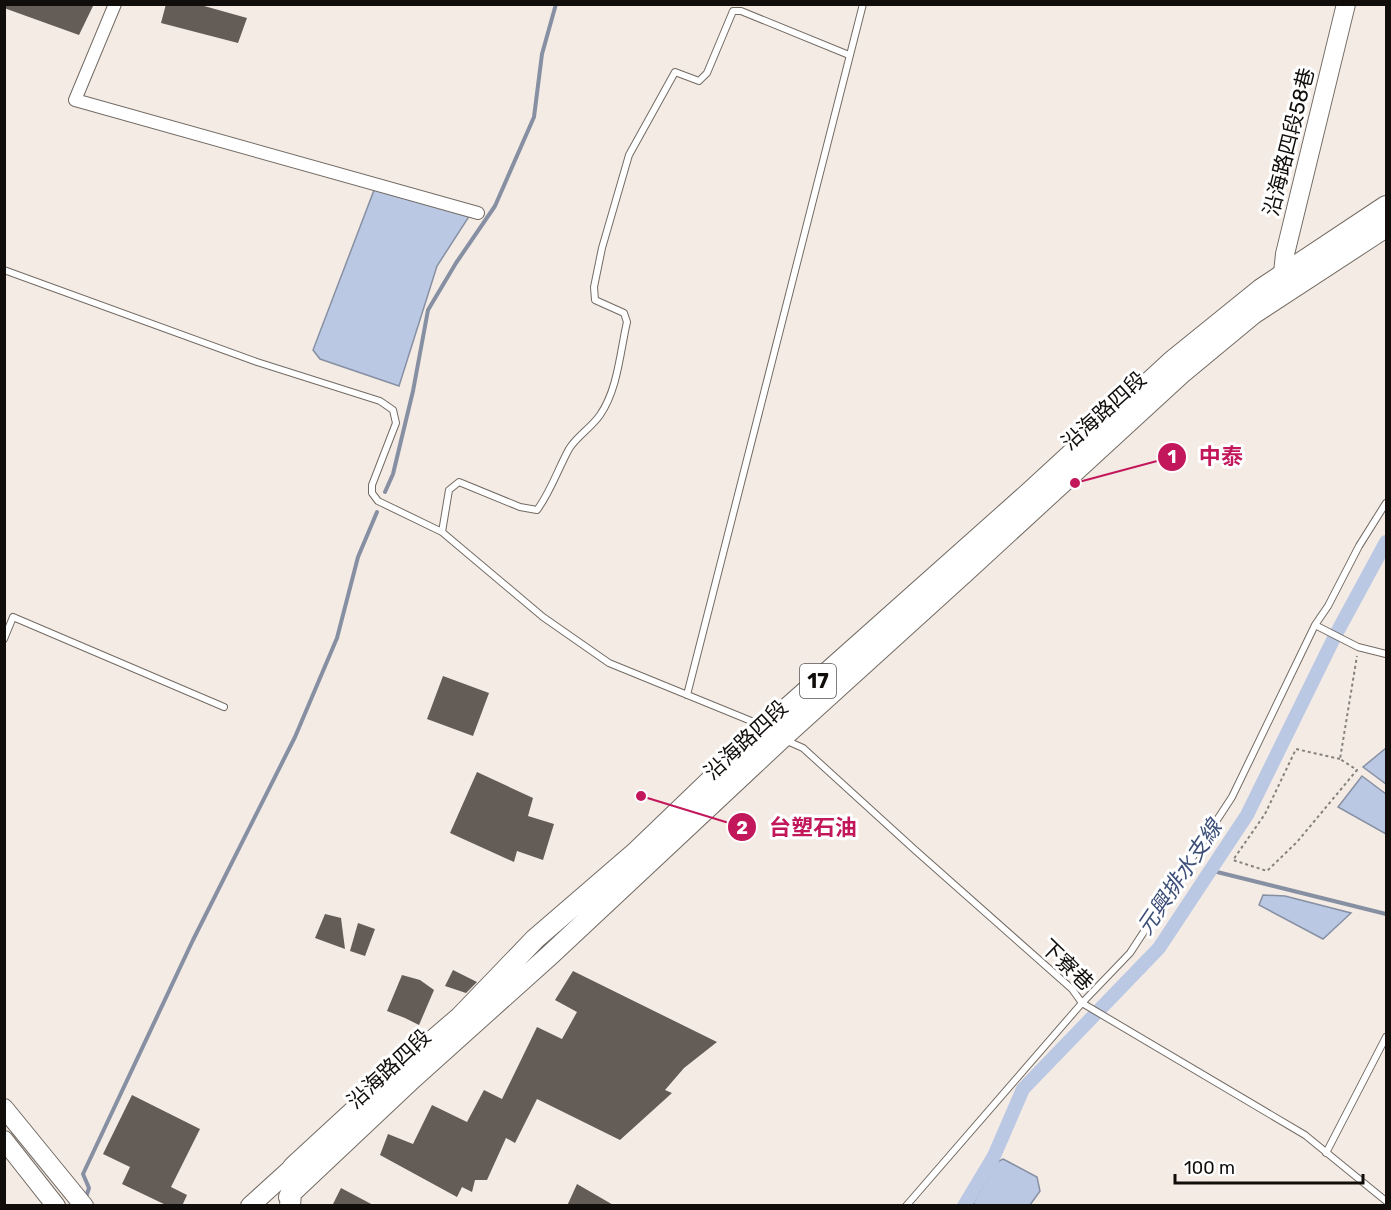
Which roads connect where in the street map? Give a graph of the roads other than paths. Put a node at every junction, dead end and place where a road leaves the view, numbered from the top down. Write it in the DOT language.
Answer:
graph roads {
  1 [pos="115,4"];
  2 [pos="863,4"];
  3 [pos="1346,4"];
  4 [pos="849,55"];
  5 [pos="1386,206"];
  6 [pos="478,213"];
  7 [pos="1386,227"];
  8 [pos="4,270"];
  9 [pos="1286,281"];
  10 [pos="1386,503"];
  11 [pos="441,532"];
  12 [pos="1315,625"];
  13 [pos="4,639"];
  14 [pos="1386,654"];
  15 [pos="687,695"];
  16 [pos="224,706"];
  17 [pos="773,733"];
  18 [pos="1082,1003"];
  19 [pos="1386,1037"];
  20 [pos="4,1108"];
  21 [pos="4,1140"];
  22 [pos="1326,1153"];
  23 [pos="293,1167"];
  24 [pos="289,1201"];
  25 [pos="1386,1203"];
  26 [pos="56,1206"];
  27 [pos="84,1206"];
  28 [pos="250,1206"];
  29 [pos="277,1206"];
  30 [pos="906,1206"];
  1 -- 6 [label="street"];
  2 -- 4 [label="lane"];
  3 -- 9 [label="street, 沿海路四段58巷"];
  4 -- 11 [label="lane"];
  4 -- 15 [label="lane"];
  5 -- 9 [label="main road, 沿海路四段 / 17"];
  7 -- 9 [label="main road, 沿海路四段 / 17"];
  8 -- 11 [label="lane, 下寮巷"];
  9 -- 17 [label="main road, 沿海路四段 / 17"];
  10 -- 12 [label="lane"];
  11 -- 15 [label="lane, 下寮巷"];
  12 -- 14 [label="lane"];
  12 -- 18 [label="lane"];
  13 -- 16 [label="lane"];
  15 -- 17 [label="lane, 下寮巷"];
  17 -- 18 [label="lane, 下寮巷"];
  17 -- 23 [label="main road, 沿海路四段 / 17"];
  17 -- 24 [label="main road, 沿海路四段 / 17"];
  18 -- 22 [label="lane, 下寮巷"];
  18 -- 30 [label="lane"];
  19 -- 22 [label="lane"];
  20 -- 27 [label="street"];
  21 -- 26 [label="street"];
  22 -- 25 [label="lane, 下寮巷"];
  23 -- 24 [label="main road"];
  23 -- 28 [label="street, 沿海路四段"];
  24 -- 29 [label="street, 沿海路四段"];
}
